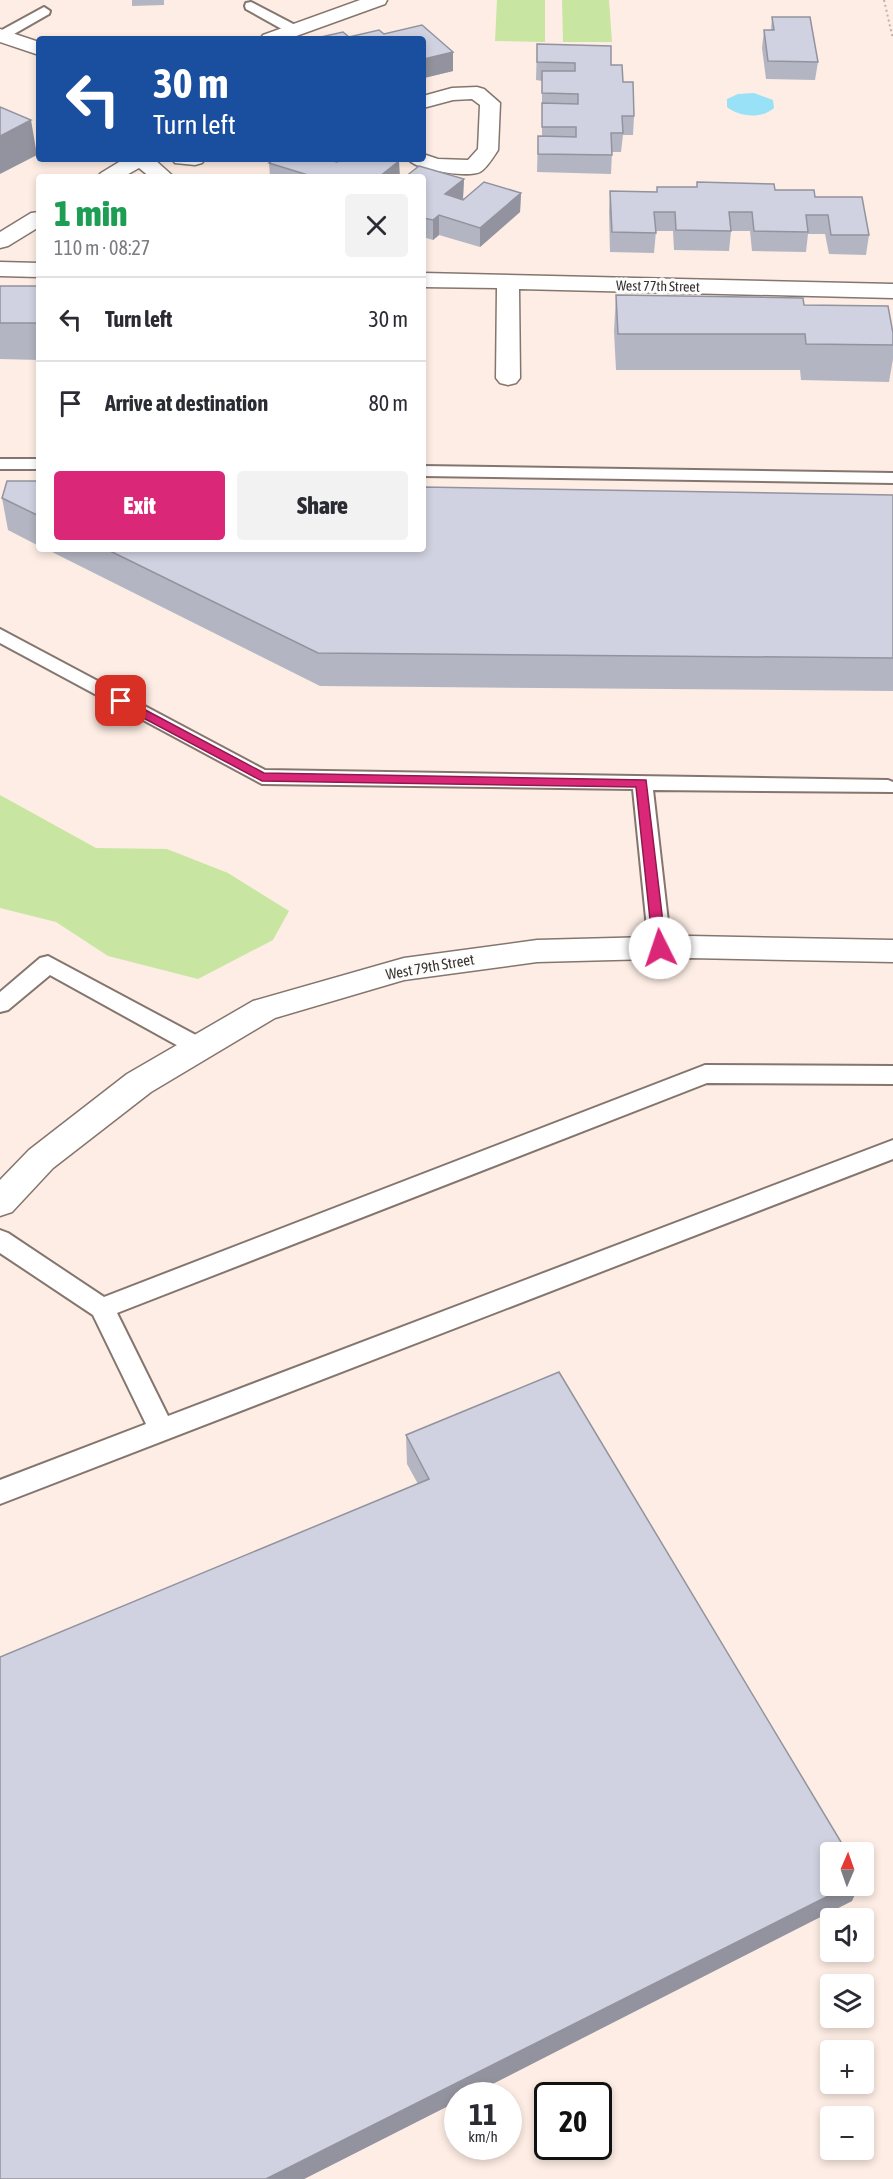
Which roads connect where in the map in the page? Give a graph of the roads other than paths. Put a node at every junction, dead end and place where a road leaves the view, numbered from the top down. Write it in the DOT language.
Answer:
graph roads {
  1 [pos="378,0"];
  2 [pos="250,6"];
  3 [pos="44,11"];
  4 [pos="294,30"];
  5 [pos="1,35"];
  6 [pos="278,36"];
  7 [pos="36,48"];
  8 [pos="426,101"];
  9 [pos="135,162"];
  10 [pos="144,162"];
  11 [pos="426,162"];
  12 [pos="113,174"];
  13 [pos="159,174"];
  14 [pos="36,220"];
  15 [pos="0,241"];
  16 [pos="0,269"];
  17 [pos="36,270"];
  18 [pos="426,280"];
  19 [pos="508,283"];
  20 [pos="893,291"];
  21 [pos="508,378"];
  22 [pos="0,464"];
  23 [pos="36,464"];
  24 [pos="426,471"];
  25 [pos="893,478"];
  26 [pos="0,635"];
  27 [pos="642,783"];
  28 [pos="888,788"];
  29 [pos="660,948"];
  30 [pos="893,951"];
  31 [pos="0,1004"];
  32 [pos="199,1047"];
  33 [pos="893,1075"];
  34 [pos="893,1149"];
  35 [pos="0,1202"];
  36 [pos="0,1240"];
  37 [pos="102,1308"];
  38 [pos="162,1430"];
  39 [pos="0,1492"];
  1 -- 4 [label="street"];
  2 -- 4 [label="lane"];
  3 -- 5 [label="lane"];
  4 -- 6 [label="street"];
  5 -- 7 [label="street"];
  8 -- 11 [label="street"];
  9 -- 12 [label="street"];
  10 -- 13 [label="street"];
  14 -- 15 [label="street"];
  16 -- 17 [label="street"];
  18 -- 19 [label="street, West 77th Street"];
  19 -- 20 [label="street, West 77th Street"];
  19 -- 21 [label="street"];
  22 -- 23 [label="lane"];
  24 -- 25 [label="lane"];
  26 -- 27 [label="lane"];
  27 -- 28 [label="lane"];
  27 -- 29 [label="lane"];
  29 -- 30 [label="street, West 79th Street"];
  29 -- 32 [label="street, West 79th Street"];
  31 -- 32 [label="lane"];
  32 -- 35 [label="street, West 79th Street"];
  33 -- 37 [label="lane"];
  34 -- 38 [label="lane"];
  36 -- 37 [label="lane"];
  37 -- 38 [label="lane"];
  38 -- 39 [label="lane"];
}
